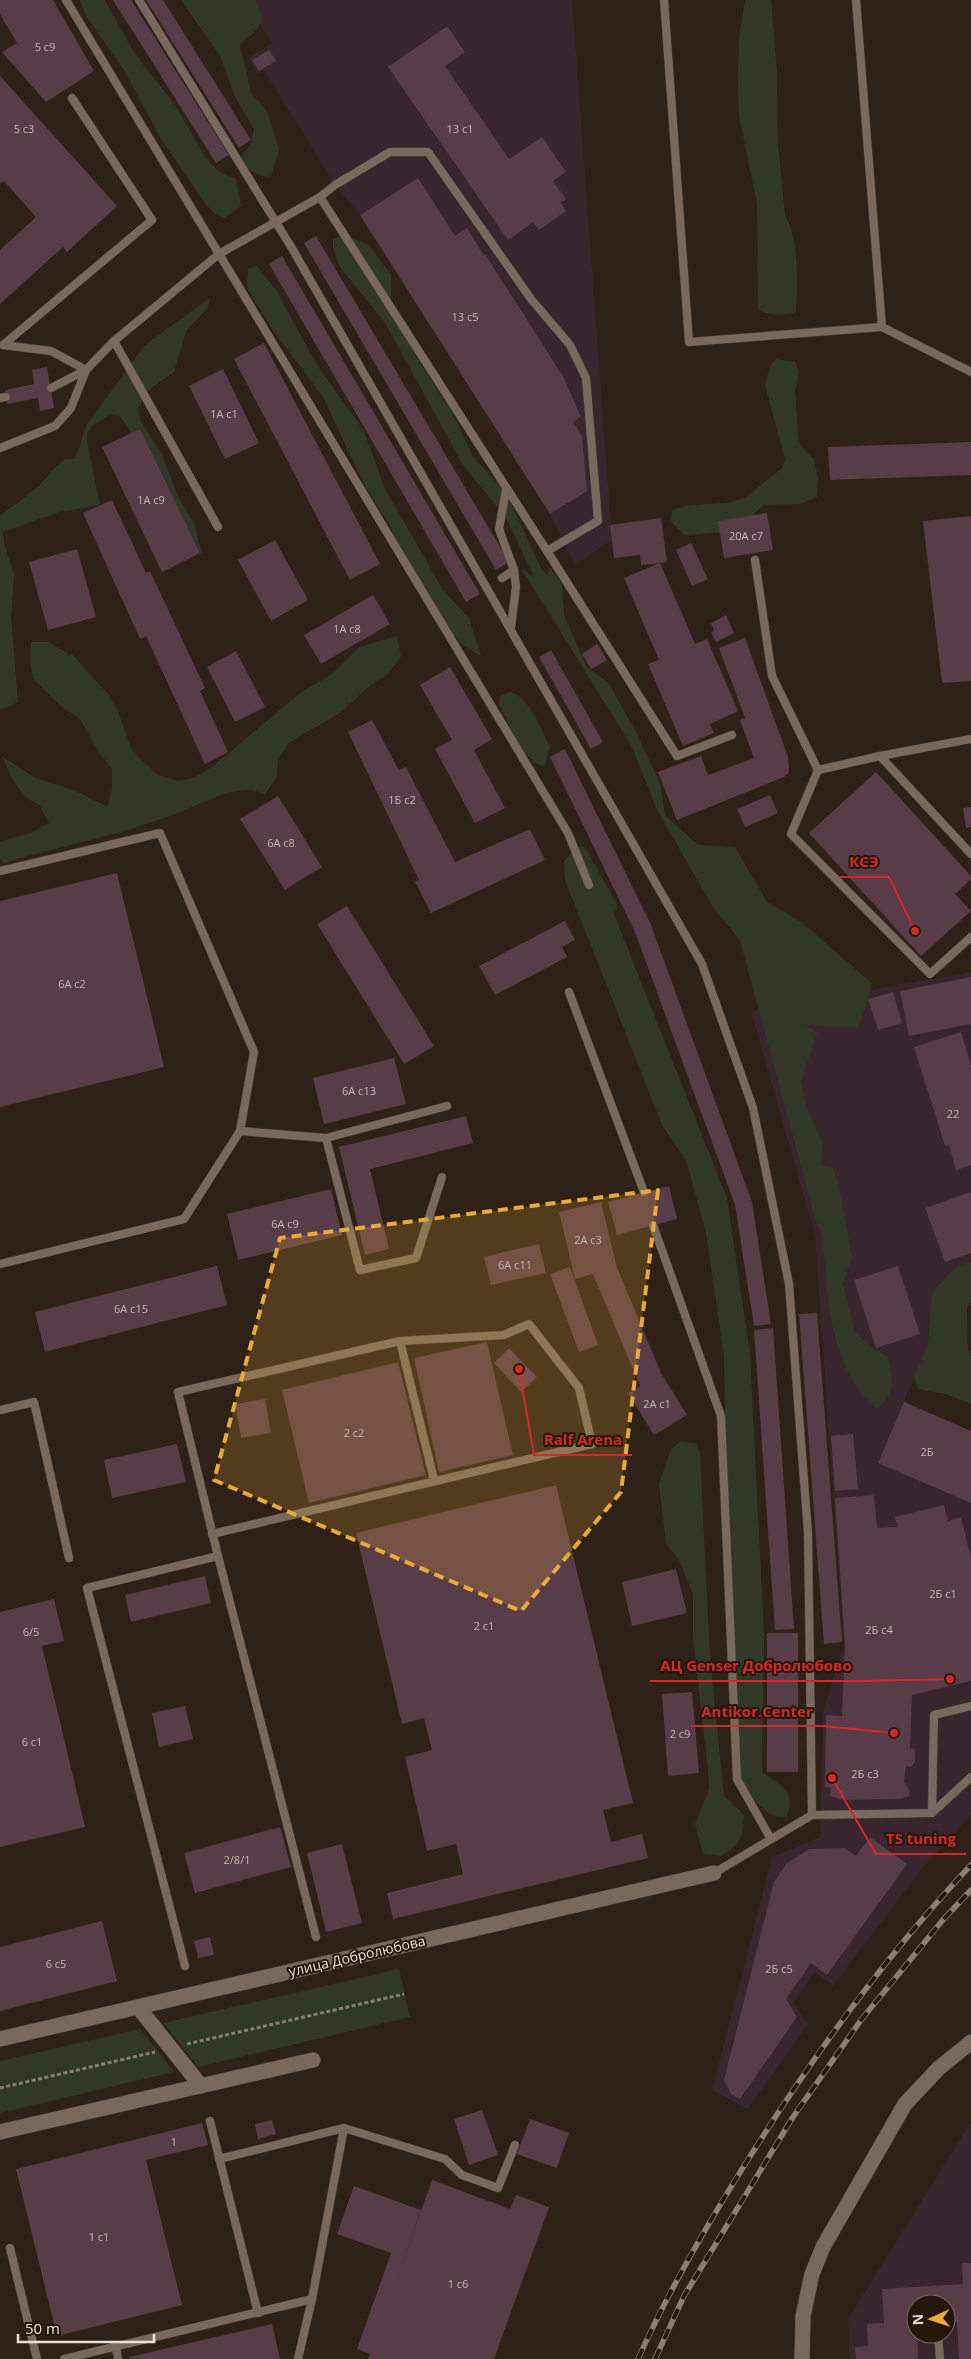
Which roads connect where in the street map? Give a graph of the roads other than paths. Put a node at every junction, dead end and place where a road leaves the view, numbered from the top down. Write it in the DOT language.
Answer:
graph roads {
  1 [pos="66,0"];
  2 [pos="139,0"];
  3 [pos="664,0"];
  4 [pos="856,0"];
  5 [pos="72,98"];
  6 [pos="320,197"];
  7 [pos="275,221"];
  8 [pos="218,254"];
  9 [pos="882,327"];
  10 [pos="114,341"];
  11 [pos="86,370"];
  12 [pos="971,372"];
  13 [pos="51,388"];
  14 [pos="0,448"];
  15 [pos="506,490"];
  16 [pos="218,527"];
  17 [pos="547,551"];
  18 [pos="755,560"];
  19 [pos="514,570"];
  20 [pos="502,578"];
  21 [pos="511,627"];
  22 [pos="732,735"];
  23 [pos="971,739"];
  24 [pos="880,756"];
  25 [pos="818,770"];
  26 [pos="971,854"];
  27 [pos="0,871"];
  28 [pos="589,885"];
  29 [pos="971,937"];
  30 [pos="569,992"];
  31 [pos="447,1106"];
  32 [pos="240,1131"];
  33 [pos="326,1138"];
  34 [pos="442,1177"];
  35 [pos="644,1192"];
  36 [pos="653,1225"];
  37 [pos="0,1264"];
  38 [pos="400,1341"];
  39 [pos="0,1410"];
  40 [pos="434,1480"];
  41 [pos="212,1534"];
  42 [pos="218,1556"];
  43 [pos="70,1558"];
  44 [pos="971,1706"];
  45 [pos="971,1777"];
  46 [pos="932,1813"];
  47 [pos="812,1815"];
  48 [pos="771,1839"];
  49 [pos="714,1873"];
  50 [pos="316,1937"];
  51 [pos="185,1966"];
  52 [pos="138,2007"];
  53 [pos="0,2039"];
  54 [pos="971,2042"];
  55 [pos="313,2060"];
  56 [pos="201,2086"];
  57 [pos="210,2121"];
  58 [pos="344,2128"];
  59 [pos="0,2132"];
  60 [pos="515,2144"];
  61 [pos="219,2159"];
  62 [pos="10,2248"];
  63 [pos="312,2299"];
  64 [pos="258,2313"];
  65 [pos="939,2344"];
  66 [pos="116,2347"];
  67 [pos="37,2359"];
  68 [pos="64,2359"];
  69 [pos="118,2359"];
  70 [pos="298,2359"];
  71 [pos="802,2359"];
  72 [pos="940,2359"];
  1 -- 8 [label="lane"];
  2 -- 7 [label="lane"];
  3 -- 9 [label="lane"];
  4 -- 9 [label="lane"];
  5 -- 11 [label="lane"];
  6 -- 7 [label="lane"];
  6 -- 15 [label="lane"];
  6 -- 17 [label="lane"];
  7 -- 8 [label="lane"];
  7 -- 21 [label="lane"];
  8 -- 10 [label="lane"];
  8 -- 28 [label="lane"];
  9 -- 12 [label="lane"];
  10 -- 11 [label="lane"];
  10 -- 16 [label="lane"];
  11 -- 13 [label="lane"];
  11 -- 14 [label="lane"];
  15 -- 17 [label="lane"];
  15 -- 19 [label="lane"];
  17 -- 22 [label="lane"];
  18 -- 25 [label="lane"];
  19 -- 20 [label="lane"];
  19 -- 21 [label="lane"];
  21 -- 47 [label="lane"];
  23 -- 24 [label="lane"];
  24 -- 25 [label="lane"];
  24 -- 26 [label="lane"];
  25 -- 29 [label="lane"];
  27 -- 32 [label="lane"];
  30 -- 35 [label="lane"];
  31 -- 33 [label="lane"];
  32 -- 33 [label="lane"];
  32 -- 37 [label="lane"];
  33 -- 34 [label="lane"];
  36 -- 48 [label="lane"];
  38 -- 40 [label="lane"];
  38 -- 40 [label="lane"];
  38 -- 41 [label="lane"];
  39 -- 43 [label="lane"];
  40 -- 41 [label="lane"];
  41 -- 42 [label="lane"];
  42 -- 50 [label="lane"];
  42 -- 51 [label="lane"];
  44 -- 46 [label="lane"];
  45 -- 46 [label="lane"];
  46 -- 47 [label="lane"];
  47 -- 48 [label="lane"];
  48 -- 49 [label="lane"];
  49 -- 52 [label="street, улица Добролюбова"];
  52 -- 53 [label="street, улица Добролюбова"];
  52 -- 56 [label="street"];
  54 -- 71 [label="street"];
  55 -- 56 [label="street"];
  56 -- 59 [label="street"];
  57 -- 61 [label="lane"];
  58 -- 60 [label="lane"];
  58 -- 61 [label="lane"];
  58 -- 63 [label="lane"];
  61 -- 64 [label="lane"];
  62 -- 67 [label="lane"];
  63 -- 64 [label="lane"];
  63 -- 70 [label="lane"];
  64 -- 66 [label="lane"];
  65 -- 72 [label="lane"];
  66 -- 68 [label="lane"];
  66 -- 69 [label="lane"];
}
